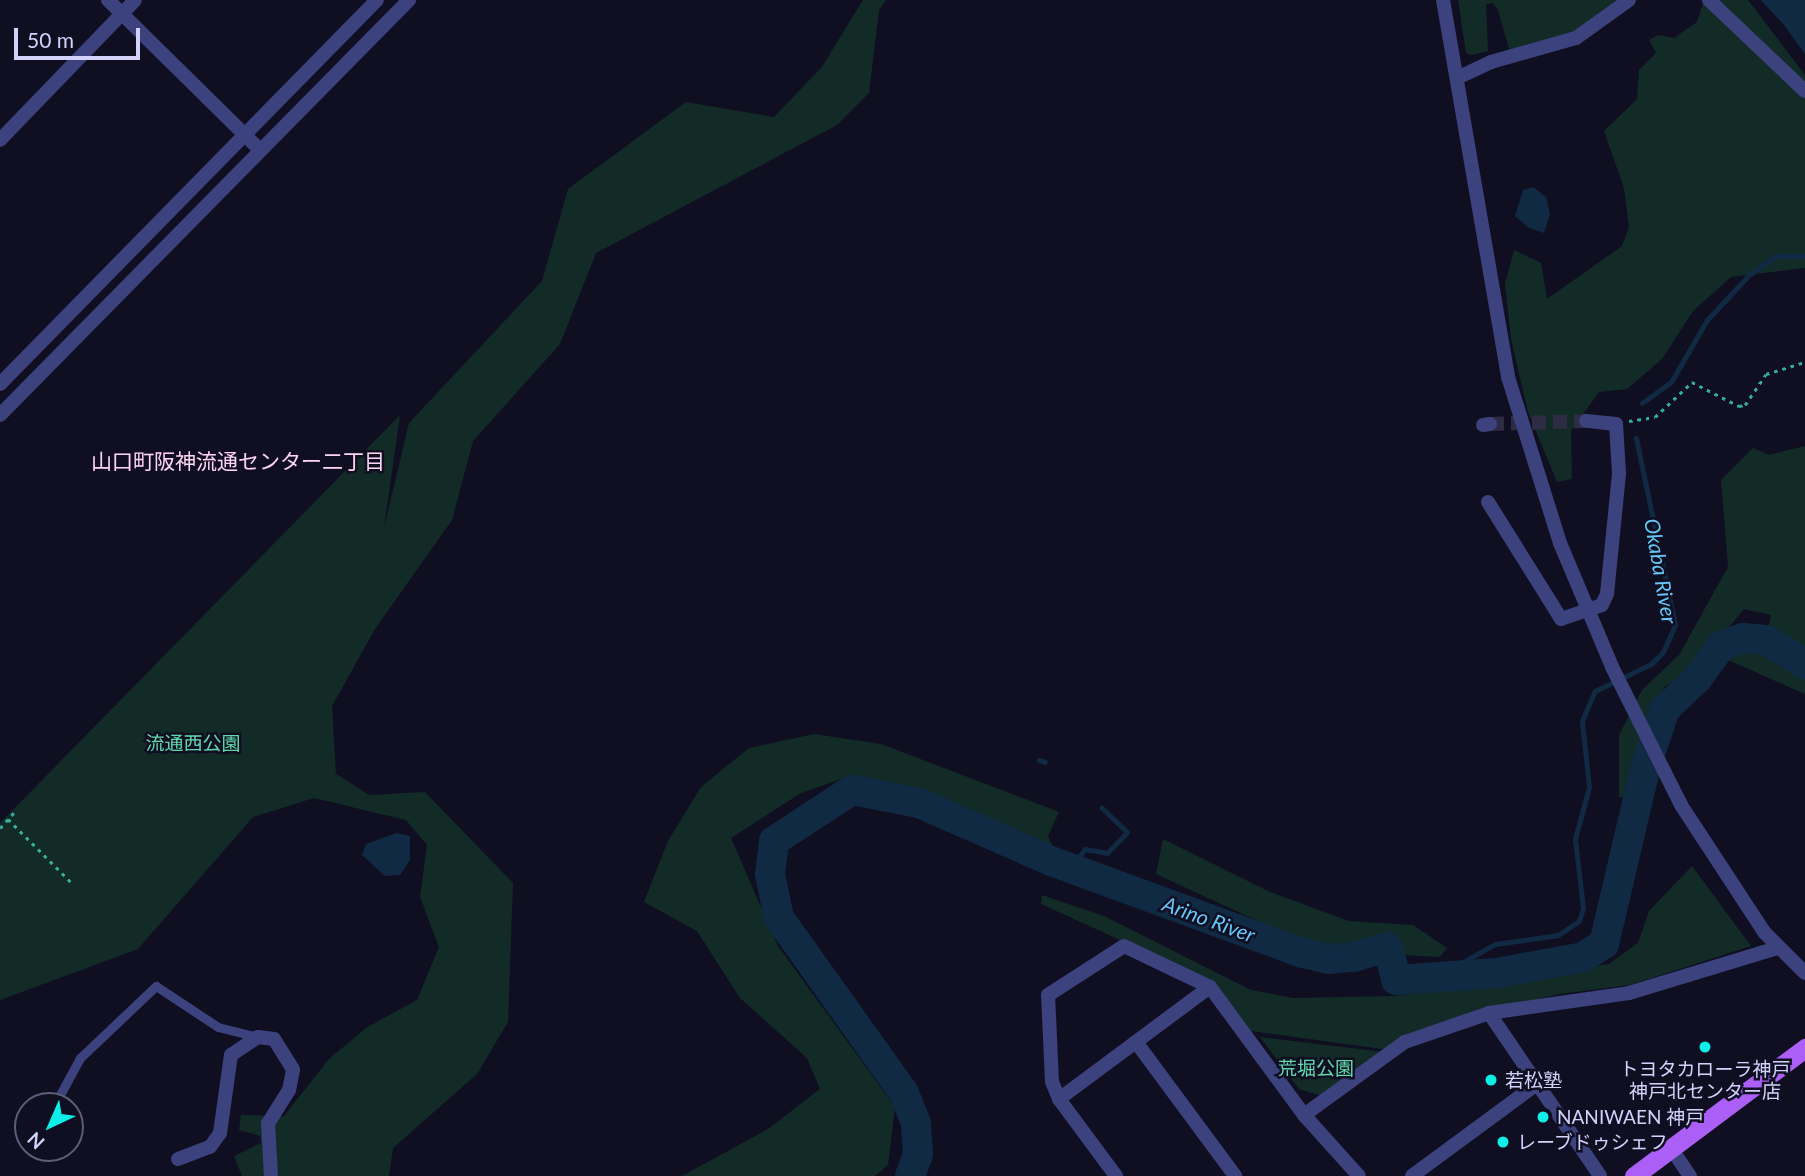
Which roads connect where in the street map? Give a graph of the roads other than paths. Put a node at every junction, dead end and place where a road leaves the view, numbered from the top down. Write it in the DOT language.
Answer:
graph roads {
  1 [pos="108,0"];
  2 [pos="135,0"];
  3 [pos="377,0"];
  4 [pos="409,0"];
  5 [pos="1443,0"];
  6 [pos="1629,0"];
  7 [pos="1709,0"];
  8 [pos="123,15"];
  9 [pos="1457,78"];
  10 [pos="1805,92"];
  11 [pos="244,135"];
  12 [pos="0,140"];
  13 [pos="260,150"];
  14 [pos="0,384"];
  15 [pos="0,415"];
  16 [pos="1586,421"];
  17 [pos="1488,502"];
  18 [pos="1587,613"];
  19 [pos="1777,948"];
  20 [pos="1805,973"];
  21 [pos="1210,987"];
  22 [pos="1489,1013"];
  23 [pos="258,1037"];
  24 [pos="1136,1042"];
  25 [pos="1805,1048"];
  26 [pos="1537,1084"];
  27 [pos="62,1092"];
  28 [pos="1059,1099"];
  29 [pos="1304,1115"];
  30 [pos="1671,1148"];
  31 [pos="178,1159"];
  32 [pos="271,1176"];
  33 [pos="1116,1176"];
  34 [pos="1235,1176"];
  35 [pos="1359,1176"];
  36 [pos="1412,1176"];
  37 [pos="1600,1176"];
  38 [pos="1634,1176"];
  39 [pos="1690,1176"];
  1 -- 8 [label="street"];
  2 -- 8 [label="street"];
  3 -- 11 [label="street"];
  4 -- 13 [label="street"];
  5 -- 9 [label="street"];
  6 -- 9 [label="street"];
  7 -- 10 [label="street"];
  8 -- 11 [label="street"];
  8 -- 12 [label="street"];
  9 -- 18 [label="street"];
  11 -- 13 [label="street"];
  11 -- 14 [label="street"];
  13 -- 15 [label="street"];
  16 -- 18 [label="street"];
  17 -- 18 [label="street"];
  18 -- 19 [label="street"];
  19 -- 20 [label="street"];
  19 -- 22 [label="street"];
  21 -- 24 [label="street"];
  21 -- 28 [label="street"];
  21 -- 29 [label="street"];
  22 -- 26 [label="street"];
  22 -- 29 [label="street"];
  23 -- 27 [label="lane"];
  23 -- 31 [label="street"];
  23 -- 32 [label="street"];
  24 -- 28 [label="street"];
  24 -- 34 [label="street"];
  25 -- 30 [label="main road"];
  26 -- 36 [label="street"];
  26 -- 37 [label="street"];
  28 -- 33 [label="street"];
  29 -- 35 [label="street"];
  30 -- 38 [label="main road"];
  30 -- 39 [label="street"];
}
